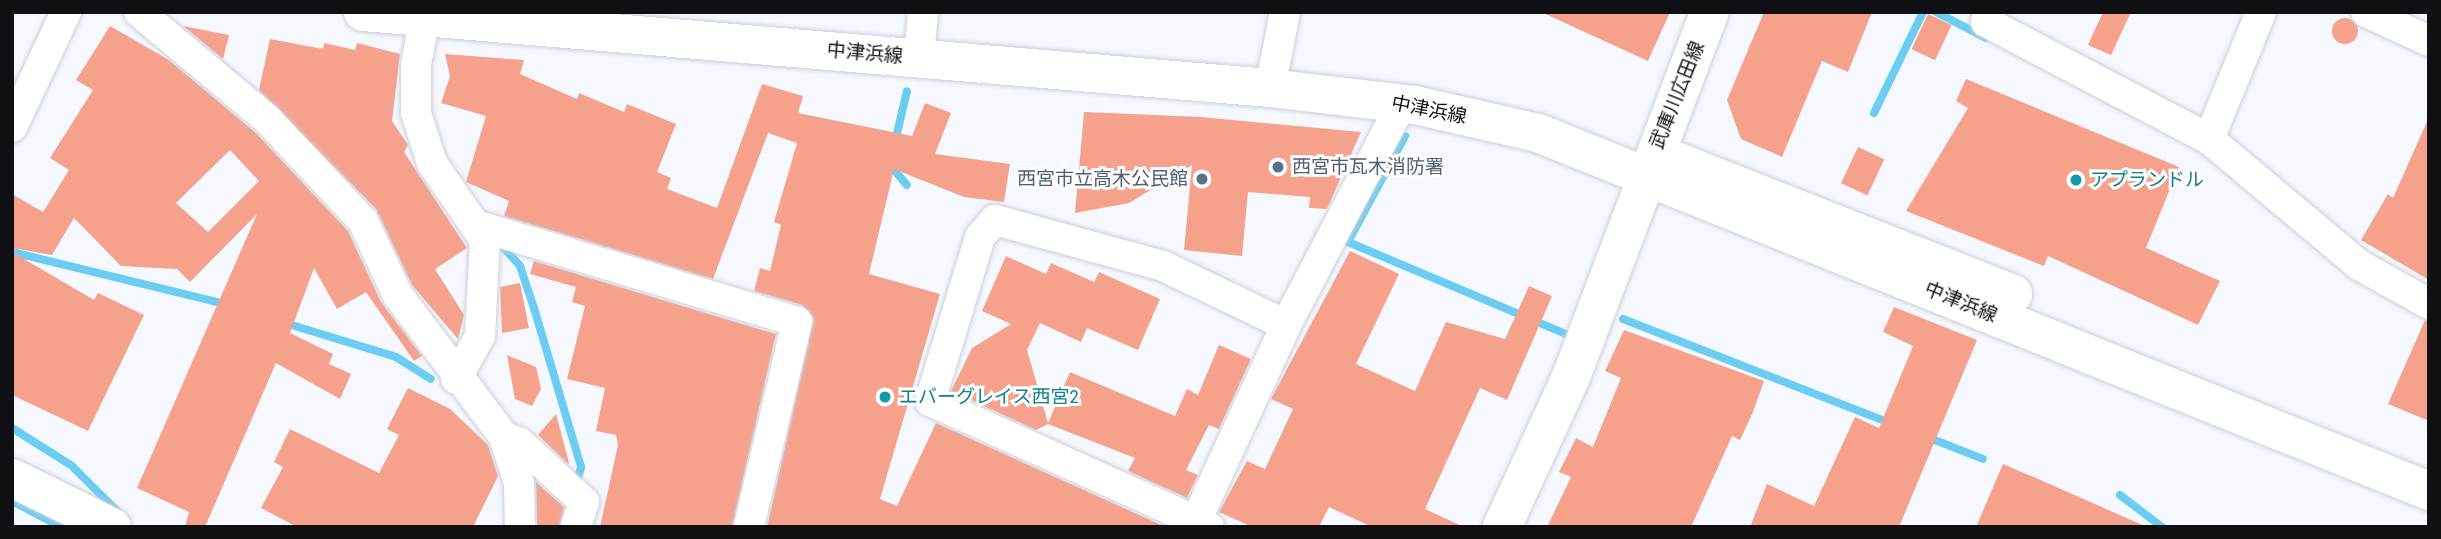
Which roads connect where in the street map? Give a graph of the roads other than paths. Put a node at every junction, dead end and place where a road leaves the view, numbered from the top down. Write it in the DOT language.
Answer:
graph roads {
  1 [pos="66,12"];
  2 [pos="139,12"];
  3 [pos="363,12"];
  4 [pos="692,12"];
  5 [pos="1285,12"];
  6 [pos="1710,12"];
  7 [pos="1990,12"];
  8 [pos="2261,12"];
  9 [pos="2366,12"];
  10 [pos="425,14"];
  11 [pos="539,19"];
  12 [pos="921,34"];
  13 [pos="2429,41"];
  14 [pos="1272,76"];
  15 [pos="1402,103"];
  16 [pos="12,127"];
  17 [pos="2209,139"];
  18 [pos="1649,165"];
  19 [pos="478,226"];
  20 [pos="2429,304"];
  21 [pos="1286,325"];
  22 [pos="456,379"];
  23 [pos="504,437"];
  24 [pos="2429,465"];
  25 [pos="12,478"];
  26 [pos="2429,491"];
  27 [pos="1202,524"];
  28 [pos="112,527"];
  29 [pos="520,527"];
  30 [pos="576,527"];
  31 [pos="749,527"];
  32 [pos="1502,527"];
  1 -- 16 [label="street"];
  2 -- 22 [label="street"];
  3 -- 10 [label="street, 中津浜線"];
  4 -- 12 [label="street, 中津浜線"];
  5 -- 14 [label="street"];
  6 -- 18 [label="street, 武庫川広田線"];
  7 -- 17 [label="street"];
  8 -- 17 [label="street"];
  9 -- 13 [label="street"];
  10 -- 11 [label="street, 中津浜線"];
  10 -- 19 [label="street"];
  11 -- 12 [label="street, 中津浜線"];
  12 -- 14 [label="street, 中津浜線"];
  14 -- 15 [label="street, 中津浜線"];
  14 -- 18 [label="street, 中津浜線"];
  15 -- 18 [label="street, 中津浜線"];
  15 -- 21 [label="street"];
  17 -- 20 [label="street"];
  18 -- 24 [label="street, 中津浜線"];
  18 -- 26 [label="street, 中津浜線"];
  18 -- 32 [label="street, 武庫川広田線"];
  19 -- 22 [label="street"];
  19 -- 31 [label="street"];
  21 -- 27 [label="street"];
  21 -- 27 [label="street"];
  22 -- 23 [label="street"];
  23 -- 29 [label="street"];
  23 -- 30 [label="street"];
  25 -- 28 [label="street"];
}
